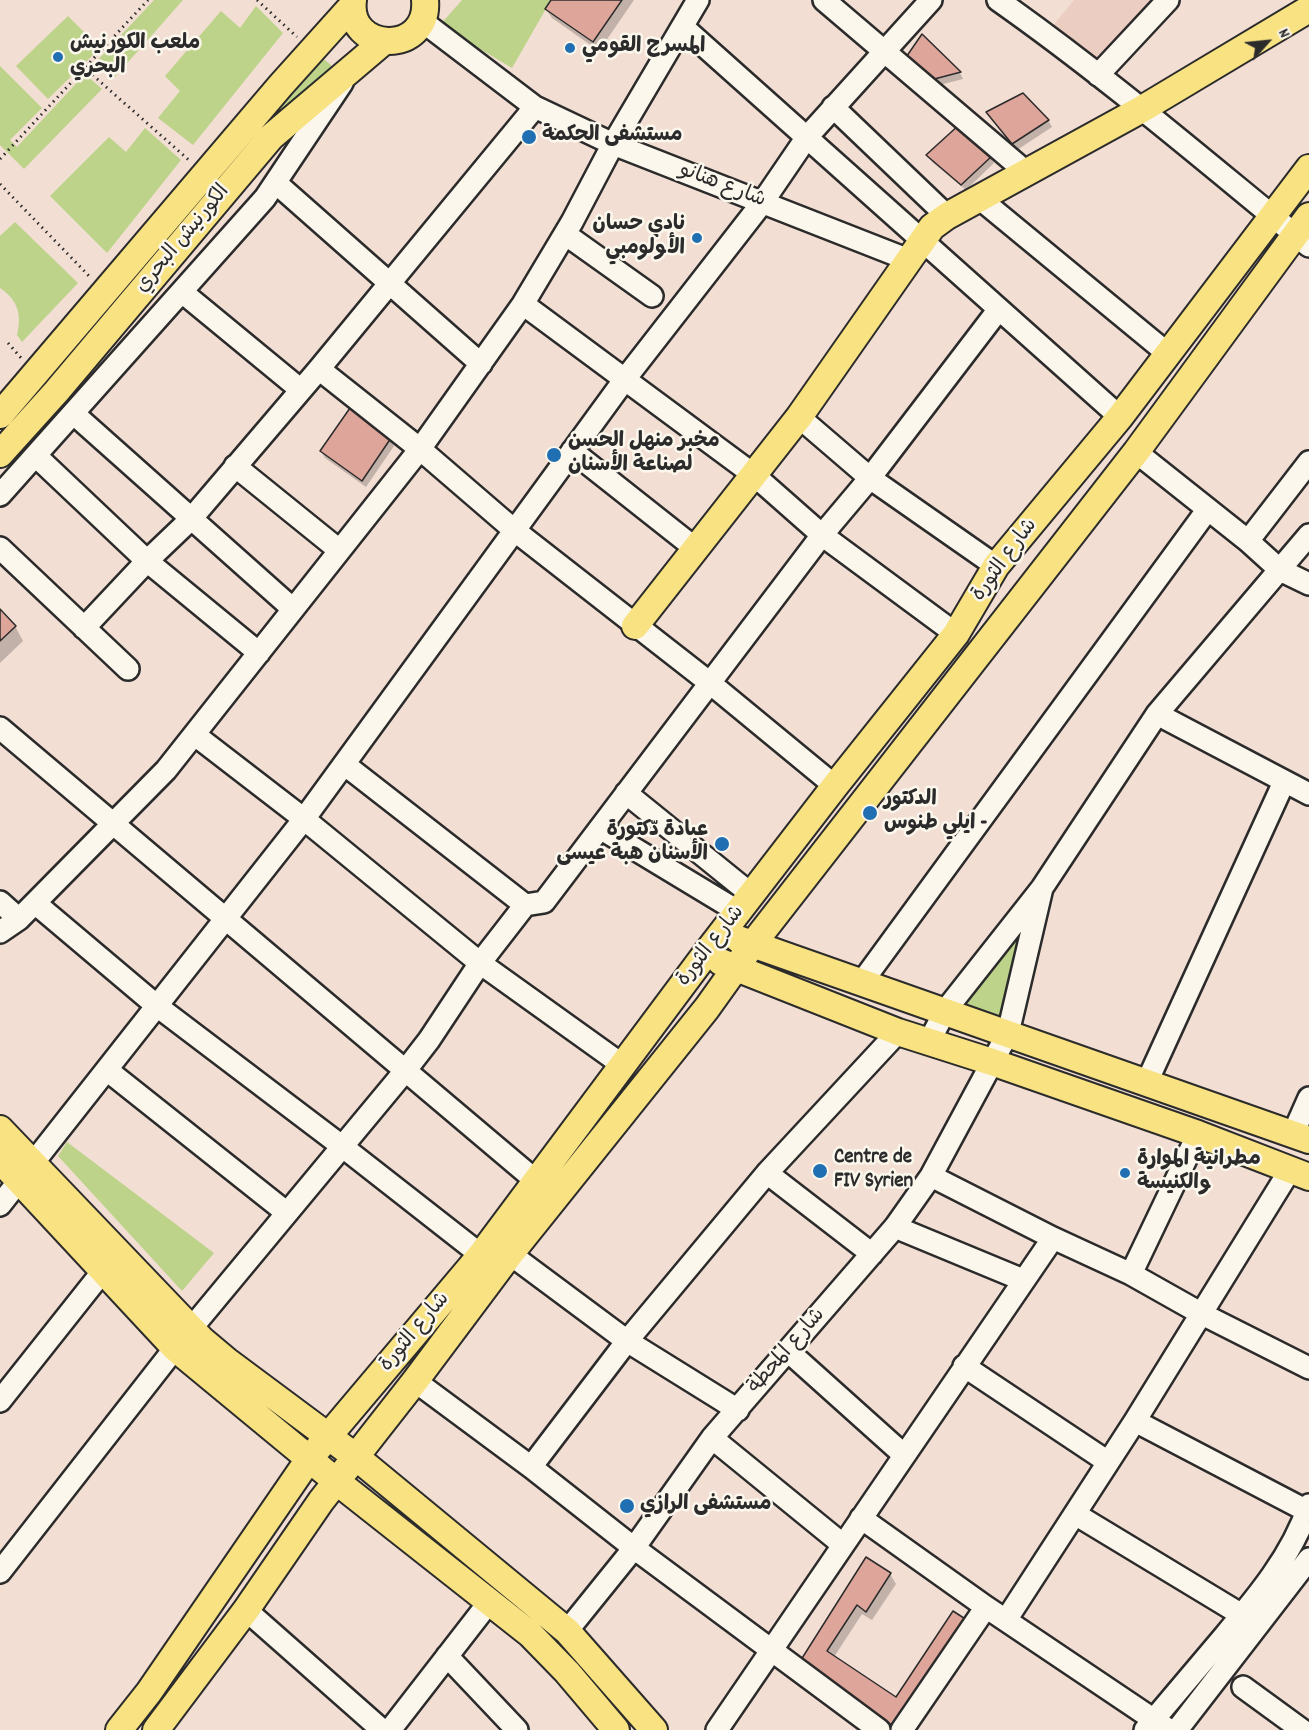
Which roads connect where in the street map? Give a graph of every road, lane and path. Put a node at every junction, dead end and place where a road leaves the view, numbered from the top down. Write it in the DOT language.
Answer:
graph roads {
  1 [pos="148,0"];
  2 [pos="257,0"];
  3 [pos="698,0"];
  4 [pos="824,0"];
  5 [pos="931,0"];
  6 [pos="998,0"];
  7 [pos="1167,0"];
  8 [pos="1302,0"];
  9 [pos="353,3"];
  10 [pos="426,7"];
  11 [pos="1309,7"];
  12 [pos="683,27"];
  13 [pos="382,42"];
  14 [pos="312,51"];
  15 [pos="884,52"];
  16 [pos="352,68"];
  17 [pos="88,71"];
  18 [pos="1098,75"];
  19 [pos="535,107"];
  20 [pos="833,107"];
  21 [pos="1142,109"];
  22 [pos="807,137"];
  23 [pos="614,144"];
  24 [pos="0,159"];
  25 [pos="1309,168"];
  26 [pos="1026,172"];
  27 [pos="205,174"];
  28 [pos="276,183"];
  29 [pos="0,184"];
  30 [pos="979,198"];
  31 [pos="762,203"];
  32 [pos="1272,214"];
  33 [pos="947,216"];
  34 [pos="1304,232"];
  35 [pos="565,234"];
  36 [pos="915,250"];
  37 [pos="388,283"];
  38 [pos="104,292"];
  39 [pos="182,292"];
  40 [pos="652,296"];
  41 [pos="523,304"];
  42 [pos="999,309"];
  43 [pos="1167,353"];
  44 [pos="481,364"];
  45 [pos="319,369"];
  46 [pos="625,379"];
  47 [pos="301,390"];
  48 [pos="74,414"];
  49 [pos="0,415"];
  50 [pos="799,417"];
  51 [pos="1120,417"];
  52 [pos="420,449"];
  53 [pos="572,451"];
  54 [pos="1136,452"];
  55 [pos="0,454"];
  56 [pos="36,456"];
  57 [pos="1309,462"];
  58 [pos="235,466"];
  59 [pos="754,475"];
  60 [pos="870,478"];
  61 [pos="0,495"];
  62 [pos="1208,509"];
  63 [pos="191,519"];
  64 [pos="514,530"];
  65 [pos="822,535"];
  66 [pos="1309,535"];
  67 [pos="1248,541"];
  68 [pos="0,548"];
  69 [pos="696,549"];
  70 [pos="339,550"];
  71 [pos="147,561"];
  72 [pos="996,567"];
  73 [pos="1280,570"];
  74 [pos="1309,584"];
  75 [pos="293,609"];
  76 [pos="635,626"];
  77 [pos="84,628"];
  78 [pos="956,634"];
  79 [pos="259,653"];
  80 [pos="128,669"];
  81 [pos="710,683"];
  82 [pos="1157,714"];
  83 [pos="0,728"];
  84 [pos="195,735"];
  85 [pos="344,764"];
  86 [pos="1284,782"];
  87 [pos="835,786"];
  88 [pos="626,793"];
  89 [pos="1309,794"];
  90 [pos="304,819"];
  91 [pos="113,824"];
  92 [pos="600,828"];
  93 [pos="1042,888"];
  94 [pos="0,902"];
  95 [pos="35,903"];
  96 [pos="745,904"];
  97 [pos="525,905"];
  98 [pos="18,919"];
  99 [pos="225,919"];
  100 [pos="0,932"];
  101 [pos="723,933"];
  102 [pos="752,945"];
  103 [pos="0,946"];
  104 [pos="704,956"];
  105 [pos="480,963"];
  106 [pos="736,968"];
  107 [pos="862,982"];
  108 [pos="157,1006"];
  109 [pos="945,1011"];
  110 [pos="898,1032"];
  111 [pos="1008,1033"];
  112 [pos="929,1042"];
  113 [pos="992,1062"];
  114 [pos="621,1064"];
  115 [pos="107,1070"];
  116 [pos="405,1071"];
  117 [pos="1146,1084"];
  118 [pos="1309,1098"];
  119 [pos="0,1129"];
  120 [pos="1198,1134"];
  121 [pos="1301,1137"];
  122 [pos="343,1147"];
  123 [pos="0,1160"];
  124 [pos="27,1171"];
  125 [pos="767,1173"];
  126 [pos="1299,1173"];
  127 [pos="931,1176"];
  128 [pos="535,1180"];
  129 [pos="0,1205"];
  130 [pos="287,1213"];
  131 [pos="895,1227"];
  132 [pos="1053,1238"];
  133 [pos="510,1254"];
  134 [pos="872,1254"];
  135 [pos="480,1255"];
  136 [pos="103,1271"];
  137 [pos="1131,1274"];
  138 [pos="1023,1280"];
  139 [pos="1202,1314"];
  140 [pos="192,1328"];
  141 [pos="627,1341"];
  142 [pos="175,1348"];
  143 [pos="788,1351"];
  144 [pos="964,1366"];
  145 [pos="1309,1368"];
  146 [pos="415,1381"];
  147 [pos="0,1401"];
  148 [pos="738,1410"];
  149 [pos="1135,1422"];
  150 [pos="328,1435"];
  151 [pos="712,1438"];
  152 [pos="904,1455"];
  153 [pos="356,1457"];
  154 [pos="309,1459"];
  155 [pos="1108,1462"];
  156 [pos="531,1467"];
  157 [pos="336,1481"];
  158 [pos="1308,1508"];
  159 [pos="1075,1514"];
  160 [pos="861,1518"];
  161 [pos="842,1544"];
  162 [pos="634,1548"];
  163 [pos="1309,1559"];
  164 [pos="0,1572"];
  165 [pos="490,1601"];
  166 [pos="986,1607"];
  167 [pos="246,1610"];
  168 [pos="1242,1615"];
  169 [pos="1006,1620"];
  170 [pos="567,1631"];
  171 [pos="772,1650"];
  172 [pos="447,1656"];
  173 [pos="1243,1687"];
  174 [pos="1156,1726"];
  175 [pos="165,1727"];
  176 [pos="119,1730"];
  177 [pos="382,1730"];
  178 [pos="390,1730"];
  179 [pos="517,1730"];
  180 [pos="616,1730"];
  181 [pos="654,1730"];
  182 [pos="717,1730"];
  183 [pos="879,1730"];
  184 [pos="902,1730"];
  185 [pos="1177,1730"];
  186 [pos="1302,1730"];
  1 -- 24 [label="path"];
  2 -- 14 [label="path"];
  3 -- 12 [label="street"];
  4 -- 15 [label="street"];
  5 -- 15 [label="street"];
  6 -- 18 [label="street"];
  7 -- 18 [label="street"];
  8 -- 11 [label="street"];
  9 -- 13 [label="main road"];
  9 -- 14 [label="main road, الكورنيش البحري"];
  10 -- 13 [label="main road"];
  10 -- 19 [label="street, شارع هنانو"];
  11 -- 21 [label="main road"];
  12 -- 22 [label="street"];
  12 -- 23 [label="street"];
  13 -- 16 [label="main road, الكورنيش البحري"];
  14 -- 27 [label="main road, الكورنيش البحري"];
  15 -- 20 [label="street"];
  15 -- 26 [label="street"];
  16 -- 28 [label="street"];
  16 -- 55 [label="main road, الكورنيش البحري"];
  17 -- 27 [label="path"];
  18 -- 21 [label="street"];
  19 -- 23 [label="street, شارع هنانو"];
  19 -- 37 [label="street"];
  20 -- 22 [label="street"];
  20 -- 33 [label="street"];
  21 -- 26 [label="main road"];
  21 -- 32 [label="street"];
  22 -- 31 [label="street"];
  22 -- 36 [label="street"];
  23 -- 31 [label="street, شارع هنانو"];
  23 -- 35 [label="street"];
  25 -- 32 [label="main road, شارع الثورة"];
  26 -- 30 [label="main road"];
  27 -- 38 [label="main road, الكورنيش البحري"];
  28 -- 37 [label="street"];
  28 -- 39 [label="street"];
  29 -- 38 [label="path"];
  30 -- 33 [label="main road"];
  30 -- 43 [label="street"];
  31 -- 36 [label="street, شارع هنانو"];
  31 -- 46 [label="street"];
  32 -- 34 [label="street"];
  32 -- 43 [label="main road, شارع الثورة"];
  33 -- 36 [label="main road"];
  34 -- 54 [label="main road, شارع الثورة"];
  35 -- 40 [label="street"];
  35 -- 41 [label="street"];
  36 -- 42 [label="street"];
  36 -- 50 [label="main road"];
  37 -- 44 [label="street"];
  37 -- 45 [label="street"];
  38 -- 49 [label="main road, الكورنيش البحري"];
  39 -- 47 [label="street"];
  39 -- 48 [label="street"];
  41 -- 44 [label="street"];
  41 -- 46 [label="street"];
  42 -- 51 [label="street"];
  42 -- 60 [label="street"];
  43 -- 51 [label="main road, شارع الثورة"];
  44 -- 52 [label="street"];
  45 -- 47 [label="street"];
  45 -- 52 [label="street"];
  46 -- 53 [label="street"];
  46 -- 59 [label="street"];
  47 -- 58 [label="street"];
  48 -- 56 [label="street"];
  48 -- 63 [label="street"];
  50 -- 59 [label="main road"];
  50 -- 60 [label="street"];
  51 -- 72 [label="main road, شارع الثورة"];
  52 -- 64 [label="street"];
  52 -- 70 [label="street"];
  53 -- 64 [label="street"];
  53 -- 69 [label="street"];
  54 -- 62 [label="street"];
  54 -- 102 [label="main road, شارع الثورة"];
  56 -- 61 [label="street"];
  56 -- 71 [label="street"];
  57 -- 67 [label="street"];
  58 -- 63 [label="street"];
  58 -- 70 [label="street"];
  59 -- 65 [label="street"];
  59 -- 69 [label="main road"];
  60 -- 65 [label="street"];
  60 -- 72 [label="street"];
  62 -- 67 [label="street"];
  62 -- 107 [label="street"];
  63 -- 71 [label="street"];
  63 -- 75 [label="street"];
  64 -- 76 [label="street"];
  64 -- 85 [label="street"];
  65 -- 78 [label="street"];
  65 -- 81 [label="street"];
  66 -- 73 [label="street"];
  67 -- 73 [label="street"];
  68 -- 77 [label="street"];
  69 -- 76 [label="main road"];
  70 -- 75 [label="street"];
  71 -- 77 [label="street"];
  71 -- 79 [label="street"];
  72 -- 78 [label="main road, شارع الثورة"];
  73 -- 74 [label="street"];
  73 -- 82 [label="street"];
  75 -- 79 [label="street"];
  76 -- 81 [label="street"];
  77 -- 80 [label="street"];
  78 -- 87 [label="main road, شارع الثورة"];
  79 -- 84 [label="street"];
  81 -- 87 [label="street"];
  81 -- 88 [label="street"];
  82 -- 86 [label="street"];
  82 -- 93 [label="street"];
  83 -- 91 [label="street"];
  84 -- 90 [label="street"];
  84 -- 91 [label="street"];
  85 -- 90 [label="street"];
  85 -- 97 [label="street"];
  86 -- 89 [label="street"];
  86 -- 117 [label="street"];
  87 -- 96 [label="main road, شارع الثورة"];
  88 -- 92 [label="street"];
  88 -- 96 [label="street"];
  90 -- 99 [label="street"];
  90 -- 105 [label="street"];
  91 -- 95 [label="street"];
  91 -- 99 [label="street"];
  92 -- 96 [label="street"];
  92 -- 97 [label="street"];
  93 -- 109 [label="street"];
  93 -- 111 [label="street, شارع المحطة"];
  94 -- 98 [label="street"];
  95 -- 98 [label="street"];
  95 -- 108 [label="street"];
  96 -- 101 [label="main road, شارع الثورة"];
  97 -- 105 [label="street"];
  98 -- 100 [label="street"];
  98 -- 103 [label="street"];
  99 -- 108 [label="street"];
  99 -- 116 [label="street"];
  101 -- 102 [label="main road"];
  101 -- 104 [label="main road, شارع الثورة"];
  102 -- 106 [label="main road, شارع الثورة"];
  102 -- 107 [label="main road"];
  104 -- 106 [label="main road"];
  104 -- 114 [label="main road, شارع الثورة"];
  105 -- 114 [label="street"];
  105 -- 116 [label="street"];
  106 -- 110 [label="main road"];
  106 -- 133 [label="main road, شارع الثورة"];
  107 -- 109 [label="main road"];
  108 -- 115 [label="street"];
  108 -- 122 [label="street"];
  109 -- 111 [label="main road"];
  109 -- 112 [label="street"];
  110 -- 112 [label="main road"];
  110 -- 125 [label="street"];
  111 -- 113 [label="street, شارع المحطة"];
  111 -- 117 [label="main road"];
  112 -- 113 [label="main road"];
  113 -- 120 [label="main road"];
  113 -- 127 [label="street, شارع المحطة"];
  114 -- 128 [label="main road, شارع الثورة"];
  115 -- 124 [label="street"];
  115 -- 130 [label="street"];
  116 -- 122 [label="street"];
  116 -- 128 [label="street"];
  117 -- 121 [label="main road"];
  118 -- 121 [label="street"];
  119 -- 124 [label="main road"];
  120 -- 126 [label="main road"];
  120 -- 137 [label="street"];
  122 -- 130 [label="street"];
  122 -- 135 [label="street"];
  123 -- 124 [label="main road"];
  124 -- 129 [label="street"];
  124 -- 136 [label="main road"];
  124 -- 140 [label="main road"];
  125 -- 134 [label="street"];
  125 -- 141 [label="street"];
  126 -- 139 [label="street"];
  127 -- 131 [label="street, شارع المحطة"];
  127 -- 132 [label="street"];
  128 -- 135 [label="main road, شارع الثورة"];
  130 -- 140 [label="street"];
  131 -- 134 [label="street, شارع المحطة"];
  131 -- 138 [label="street"];
  132 -- 137 [label="street"];
  132 -- 138 [label="street"];
  133 -- 141 [label="street"];
  133 -- 146 [label="main road, شارع الثورة"];
  134 -- 143 [label="street, شارع المحطة"];
  135 -- 150 [label="main road, شارع الثورة"];
  136 -- 142 [label="main road"];
  136 -- 147 [label="street"];
  137 -- 139 [label="street"];
  138 -- 144 [label="street"];
  139 -- 145 [label="street"];
  139 -- 149 [label="street"];
  140 -- 142 [label="street"];
  140 -- 150 [label="main road"];
  141 -- 148 [label="street"];
  141 -- 156 [label="street"];
  142 -- 154 [label="main road"];
  142 -- 164 [label="street"];
  143 -- 148 [label="street, شارع المحطة"];
  143 -- 152 [label="street"];
  144 -- 152 [label="street"];
  144 -- 155 [label="street"];
  146 -- 153 [label="main road, شارع الثورة"];
  146 -- 156 [label="street"];
  148 -- 151 [label="street, شارع المحطة"];
  149 -- 155 [label="street"];
  149 -- 158 [label="street"];
  150 -- 153 [label="main road"];
  150 -- 154 [label="main road, شارع الثورة"];
  151 -- 161 [label="street"];
  151 -- 162 [label="street, شارع المحطة"];
  152 -- 160 [label="street"];
  153 -- 157 [label="main road, شارع الثورة"];
  153 -- 170 [label="main road"];
  154 -- 157 [label="main road"];
  154 -- 176 [label="main road, شارع الثورة"];
  155 -- 159 [label="street"];
  156 -- 162 [label="street"];
  157 -- 165 [label="main road"];
  157 -- 167 [label="main road, شارع الثورة"];
  158 -- 168 [label="street"];
  159 -- 168 [label="street"];
  159 -- 169 [label="street"];
  160 -- 161 [label="street"];
  160 -- 166 [label="street"];
  161 -- 171 [label="street"];
  162 -- 170 [label="street, شارع المحطة"];
  162 -- 171 [label="street"];
  163 -- 185 [label="street"];
  165 -- 172 [label="street"];
  165 -- 180 [label="main road"];
  166 -- 169 [label="street"];
  166 -- 184 [label="street"];
  167 -- 175 [label="main road, شارع الثورة"];
  167 -- 177 [label="street"];
  168 -- 174 [label="street"];
  169 -- 174 [label="street"];
  170 -- 181 [label="main road"];
  171 -- 182 [label="street"];
  171 -- 183 [label="street"];
  172 -- 178 [label="street"];
  172 -- 179 [label="street"];
  173 -- 186 [label="street"];
}
